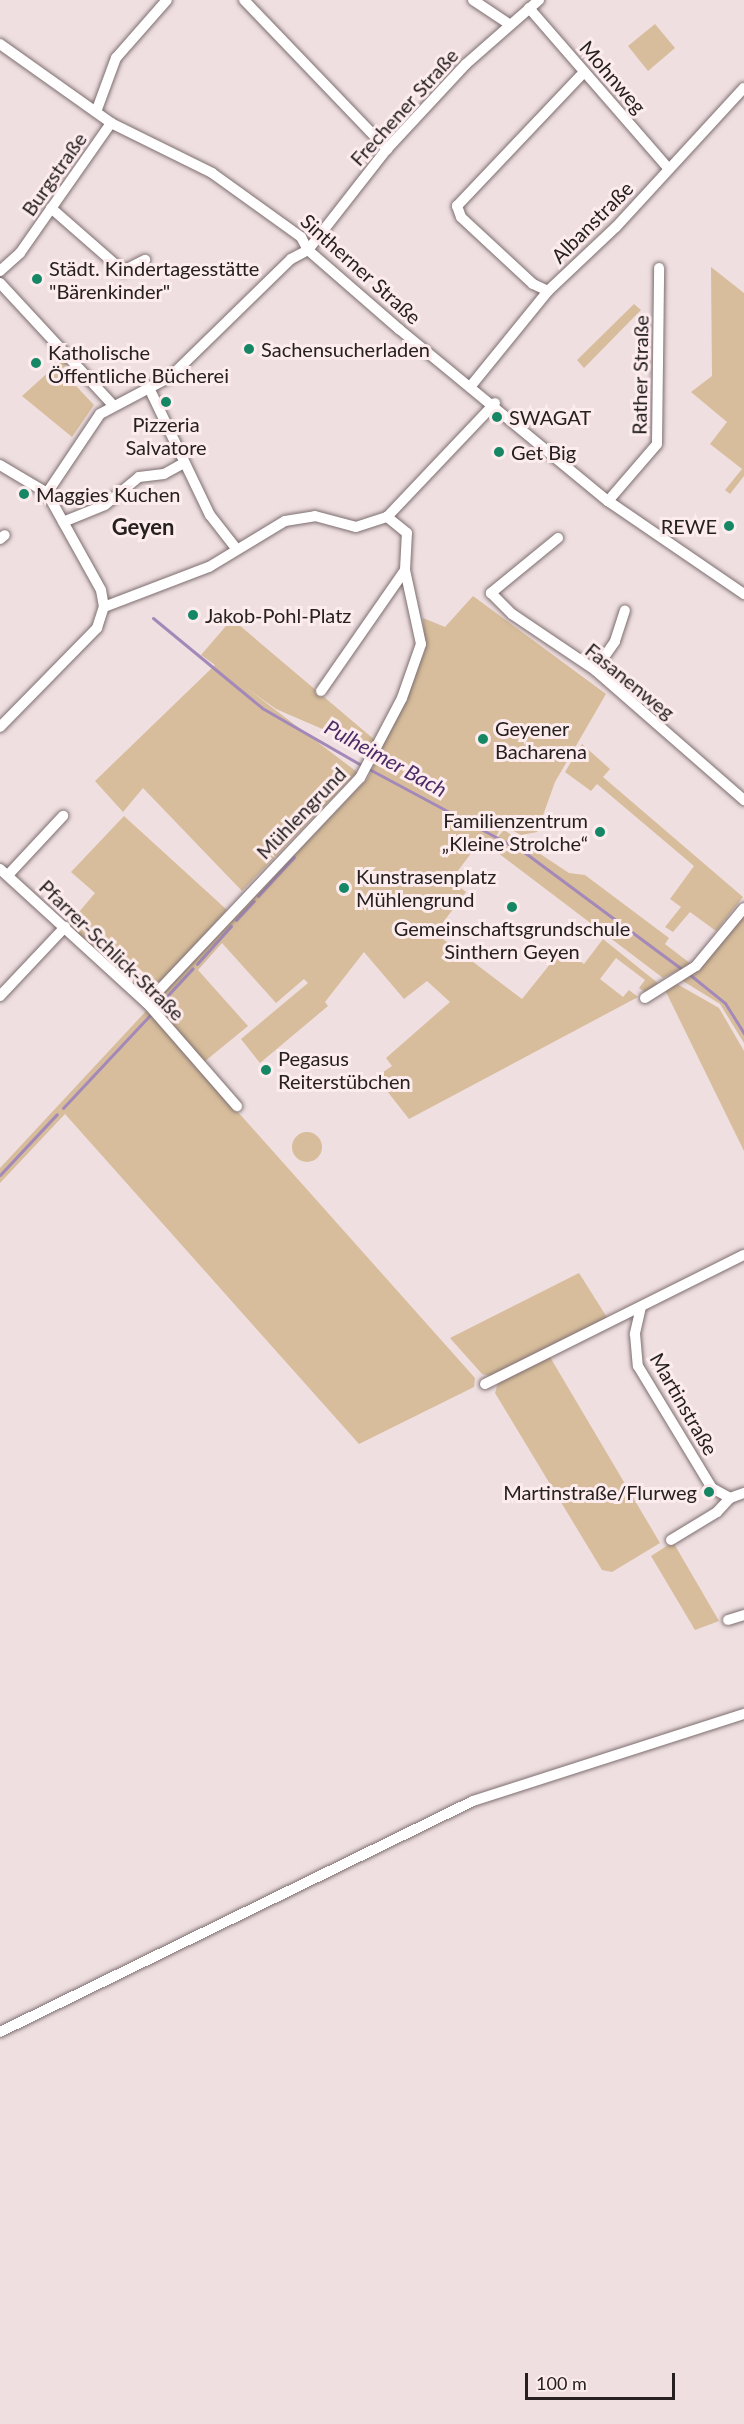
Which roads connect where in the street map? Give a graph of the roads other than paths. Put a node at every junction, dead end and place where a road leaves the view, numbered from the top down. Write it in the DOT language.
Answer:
graph roads {
  1 [pos="150,0"];
  2 [pos="244,0"];
  3 [pos="473,0"];
  4 [pos="539,0"];
  5 [pos="164,4"];
  6 [pos="529,8"];
  7 [pos="509,24"];
  8 [pos="0,44"];
  9 [pos="584,72"];
  10 [pos="744,88"];
  11 [pos="96,112"];
  12 [pos="111,123"];
  13 [pos="387,149"];
  14 [pos="669,169"];
  15 [pos="51,208"];
  16 [pos="308,250"];
  17 [pos="145,260"];
  18 [pos="660,268"];
  19 [pos="0,271"];
  20 [pos="0,283"];
  21 [pos="548,291"];
  22 [pos="470,387"];
  23 [pos="150,390"];
  24 [pos="495,403"];
  25 [pos="113,405"];
  26 [pos="184,463"];
  27 [pos="0,465"];
  28 [pos="47,493"];
  29 [pos="608,501"];
  30 [pos="387,517"];
  31 [pos="63,522"];
  32 [pos="558,538"];
  33 [pos="236,547"];
  34 [pos="405,570"];
  35 [pos="744,594"];
  36 [pos="104,607"];
  37 [pos="625,611"];
  38 [pos="595,670"];
  39 [pos="321,691"];
  40 [pos="0,727"];
  41 [pos="744,800"];
  42 [pos="63,816"];
  43 [pos="4,872"];
  44 [pos="744,908"];
  45 [pos="65,927"];
  46 [pos="0,996"];
  47 [pos="645,998"];
  48 [pos="147,1003"];
  49 [pos="237,1106"];
  50 [pos="744,1255"];
  51 [pos="641,1307"];
  52 [pos="485,1384"];
  53 [pos="737,1496"];
  54 [pos="671,1540"];
  55 [pos="744,1615"];
  56 [pos="728,1620"];
  57 [pos="744,1714"];
  58 [pos="0,2032"];
  1 -- 5 [label="street"];
  2 -- 13 [label="street"];
  3 -- 7 [label="street"];
  4 -- 6 [label="street, Frechener Straße"];
  5 -- 11 [label="street"];
  6 -- 7 [label="street, Frechener Straße"];
  6 -- 9 [label="street, Mohnweg"];
  7 -- 13 [label="street, Frechener Straße"];
  8 -- 11 [label="street, Sintherner Straße"];
  9 -- 14 [label="street, Mohnweg"];
  9 -- 21 [label="street"];
  10 -- 14 [label="street, Albanstraße"];
  11 -- 12 [label="street, Sintherner Straße"];
  12 -- 15 [label="street, Burgstraße"];
  12 -- 16 [label="street, Sintherner Straße"];
  13 -- 16 [label="street, Frechener Straße"];
  14 -- 21 [label="street, Albanstraße"];
  15 -- 17 [label="street"];
  15 -- 19 [label="street, Burgstraße"];
  16 -- 22 [label="street, Sintherner Straße"];
  16 -- 23 [label="street, Frechener Straße"];
  18 -- 29 [label="street, Rather Straße"];
  20 -- 25 [label="street"];
  21 -- 22 [label="street, Albanstraße"];
  22 -- 24 [label="street, Sintherner Straße"];
  23 -- 25 [label="street, Frechener Straße"];
  23 -- 26 [label="street"];
  24 -- 29 [label="street, Sintherner Straße"];
  24 -- 30 [label="street"];
  25 -- 28 [label="street"];
  26 -- 31 [label="street"];
  26 -- 33 [label="street"];
  27 -- 28 [label="street"];
  28 -- 31 [label="street"];
  29 -- 35 [label="street, Sintherner Straße"];
  30 -- 33 [label="street"];
  30 -- 34 [label="street, Mühlengrund"];
  31 -- 36 [label="street"];
  32 -- 38 [label="street, Fasanenweg"];
  33 -- 36 [label="street"];
  34 -- 39 [label="street"];
  34 -- 48 [label="street, Mühlengrund"];
  36 -- 40 [label="street"];
  37 -- 38 [label="street"];
  38 -- 41 [label="street, Fasanenweg"];
  42 -- 43 [label="street, Pfarrer-Schlick-Straße"];
  43 -- 45 [label="street, Pfarrer-Schlick-Straße"];
  44 -- 47 [label="street"];
  45 -- 46 [label="street"];
  45 -- 48 [label="street, Pfarrer-Schlick-Straße"];
  48 -- 49 [label="street, Pfarrer-Schlick-Straße"];
  50 -- 51 [label="street"];
  51 -- 52 [label="street"];
  51 -- 53 [label="street, Martinstraße"];
  53 -- 54 [label="street"];
  55 -- 56 [label="street"];
  57 -- 58 [label="street"];
}
